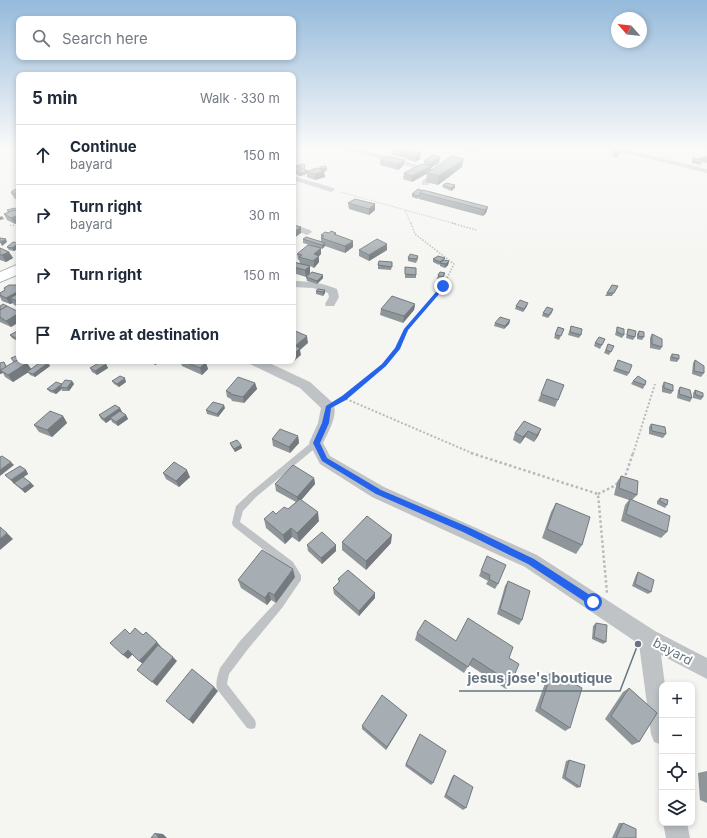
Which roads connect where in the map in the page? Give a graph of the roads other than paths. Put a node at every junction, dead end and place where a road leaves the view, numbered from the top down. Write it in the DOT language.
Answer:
graph roads {
  1 [pos="319,186"];
  2 [pos="331,190"];
  3 [pos="296,228"];
  4 [pos="307,232"];
  5 [pos="16,270"];
  6 [pos="0,278"];
  7 [pos="296,284"];
  8 [pos="330,304"];
  9 [pos="260,364"];
  10 [pos="316,443"];
  11 [pos="648,638"];
  12 [pos="707,669"];
  13 [pos="660,718"];
  14 [pos="251,724"];
  15 [pos="676,826"];
  16 [pos="678,838"];
  1 -- 2 [label="street"];
  3 -- 4 [label="street"];
  5 -- 6 [label="main road"];
  7 -- 8 [label="street"];
  9 -- 10 [label="street"];
  10 -- 11 [label="street, bayard"];
  10 -- 14 [label="lane"];
  11 -- 12 [label="street, bayard"];
  11 -- 13 [label="street"];
  15 -- 16 [label="street"];
}
